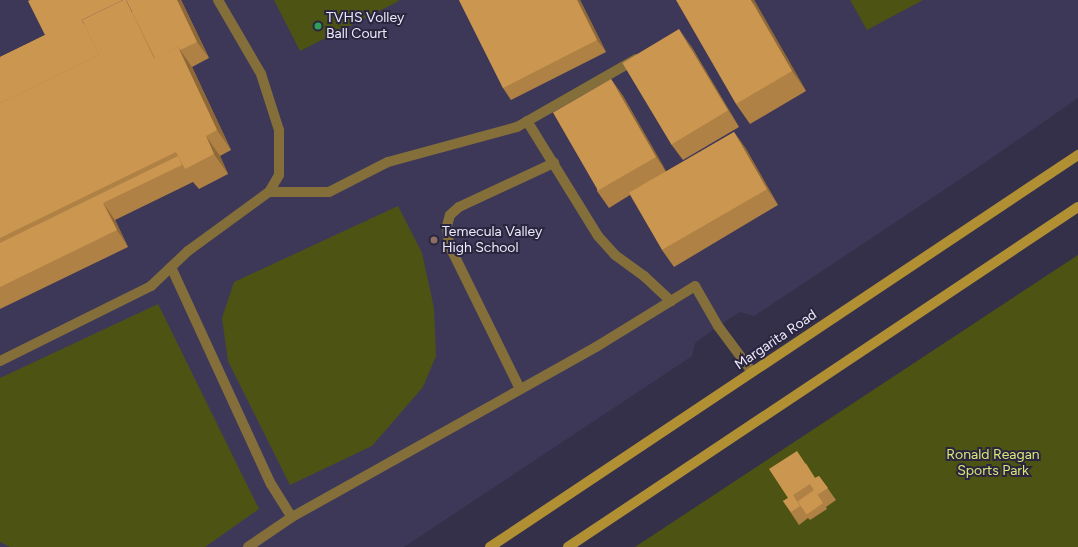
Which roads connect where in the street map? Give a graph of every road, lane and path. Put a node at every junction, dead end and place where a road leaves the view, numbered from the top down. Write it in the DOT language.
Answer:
graph roads {
  1 [pos="218,0"];
  2 [pos="643,56"];
  3 [pos="527,121"];
  4 [pos="1078,156"];
  5 [pos="554,164"];
  6 [pos="269,192"];
  7 [pos="1078,207"];
  8 [pos="171,267"];
  9 [pos="671,300"];
  10 [pos="0,361"];
  11 [pos="752,372"];
  12 [pos="520,389"];
  13 [pos="292,517"];
  14 [pos="248,547"];
  15 [pos="490,547"];
  16 [pos="568,547"];
  1 -- 6 [label="lane"];
  2 -- 3 [label="lane"];
  3 -- 5 [label="lane"];
  3 -- 6 [label="lane"];
  4 -- 11 [label="main road, Margarita Road"];
  5 -- 9 [label="lane"];
  5 -- 12 [label="lane"];
  6 -- 8 [label="lane"];
  7 -- 16 [label="main road"];
  8 -- 10 [label="lane"];
  8 -- 13 [label="lane"];
  9 -- 11 [label="lane"];
  9 -- 12 [label="lane"];
  11 -- 15 [label="main road, Margarita Road"];
  12 -- 13 [label="lane"];
  13 -- 14 [label="lane"];
}
